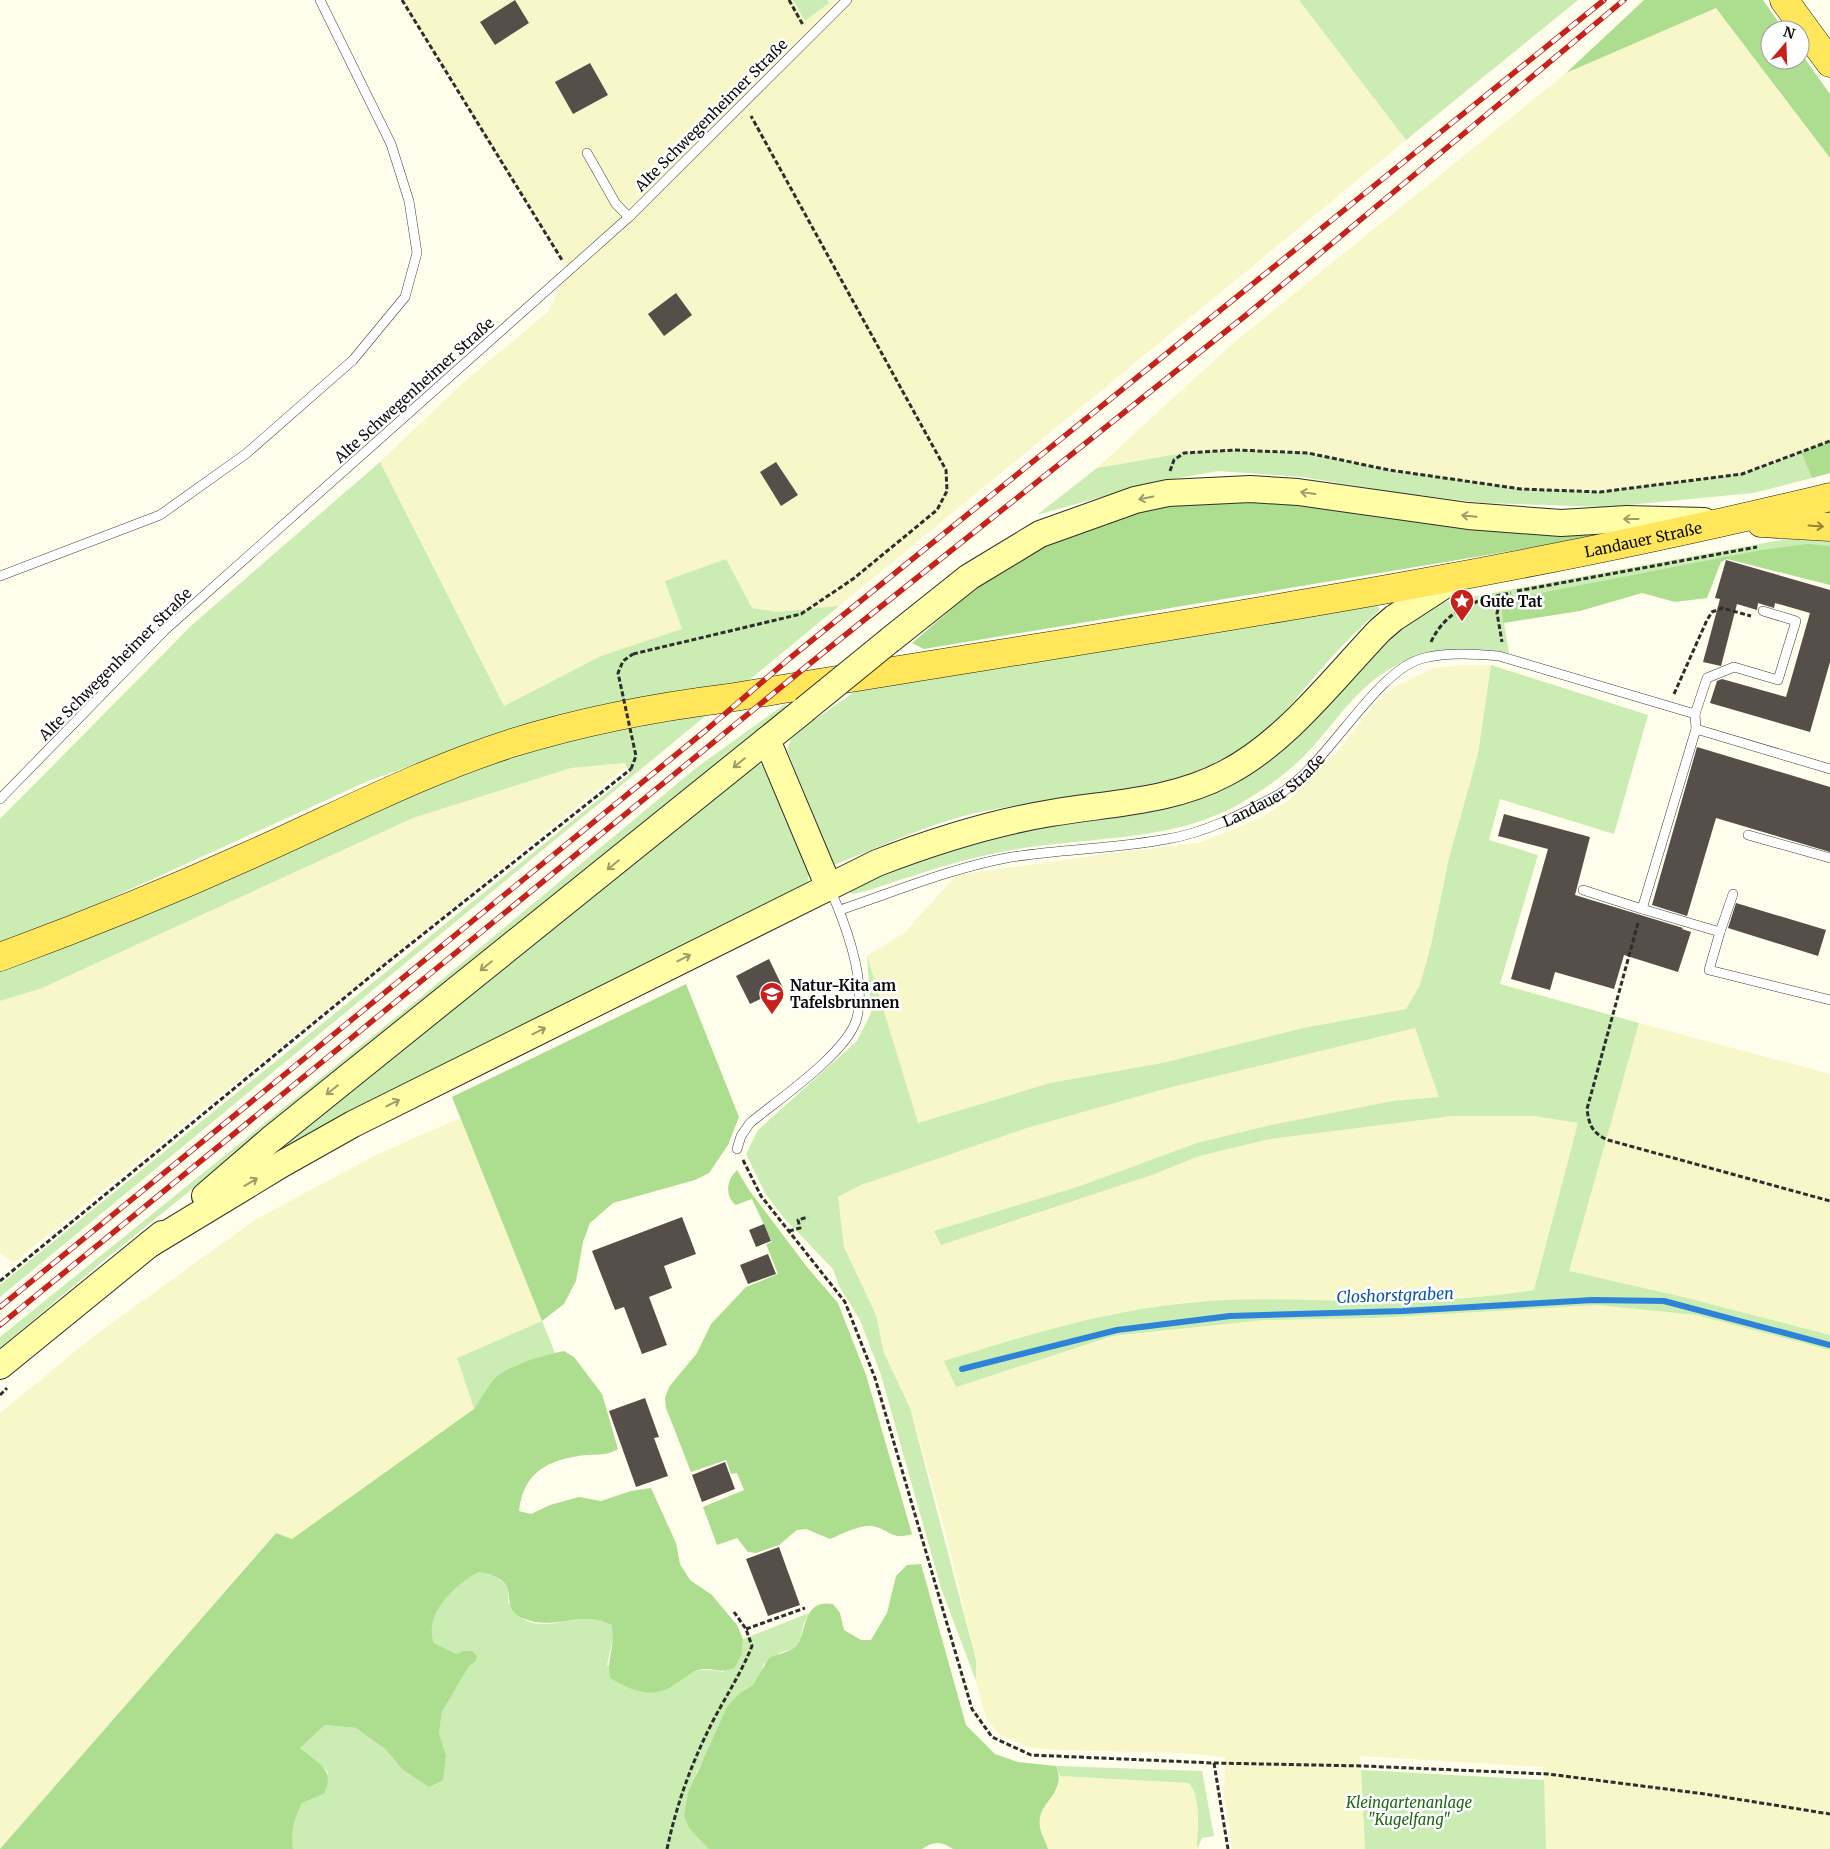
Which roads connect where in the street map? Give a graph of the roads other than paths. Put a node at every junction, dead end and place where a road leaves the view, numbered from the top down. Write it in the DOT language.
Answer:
graph roads {
  1 [pos="320,0"];
  2 [pos="847,0"];
  3 [pos="1785,0"];
  4 [pos="1830,33"];
  5 [pos="1830,62"];
  6 [pos="586,153"];
  7 [pos="629,217"];
  8 [pos="1830,497"];
  9 [pos="1732,521"];
  10 [pos="1830,527"];
  11 [pos="0,576"];
  12 [pos="1454,579"];
  13 [pos="1763,611"];
  14 [pos="1695,714"];
  15 [pos="1696,729"];
  16 [pos="767,740"];
  17 [pos="1830,770"];
  18 [pos="0,799"];
  19 [pos="1748,834"];
  20 [pos="1830,858"];
  21 [pos="828,886"];
  22 [pos="1583,890"];
  23 [pos="1733,894"];
  24 [pos="1642,909"];
  25 [pos="840,910"];
  26 [pos="1720,932"];
  27 [pos="0,957"];
  28 [pos="1830,1000"];
  29 [pos="737,1149"];
  30 [pos="150,1244"];
  31 [pos="7,1374"];
  1 -- 11 [label="lane"];
  2 -- 7 [label="lane, Alte Schwegenheimer Straße"];
  3 -- 4 [label="main road"];
  3 -- 5 [label="main road"];
  6 -- 7 [label="lane"];
  7 -- 18 [label="lane, Alte Schwegenheimer Straße"];
  8 -- 9 [label="main road, Landauer Straße"];
  9 -- 10 [label="main road, one-way"];
  9 -- 12 [label="main road, Landauer Straße"];
  9 -- 16 [label="main road, one-way, bridge"];
  12 -- 21 [label="main road"];
  12 -- 27 [label="main road, Landauer Straße"];
  13 -- 14 [label="lane"];
  14 -- 15 [label="lane"];
  14 -- 25 [label="lane, Landauer Straße"];
  15 -- 17 [label="lane"];
  15 -- 24 [label="lane"];
  16 -- 21 [label="main road"];
  16 -- 30 [label="main road, one-way"];
  19 -- 20 [label="lane"];
  21 -- 25 [label="lane"];
  30 -- 21 [label="main road, one-way"];
  22 -- 24 [label="lane"];
  23 -- 26 [label="lane"];
  24 -- 26 [label="lane"];
  25 -- 29 [label="lane"];
  26 -- 28 [label="lane"];
  30 -- 31 [label="main road"];
}
